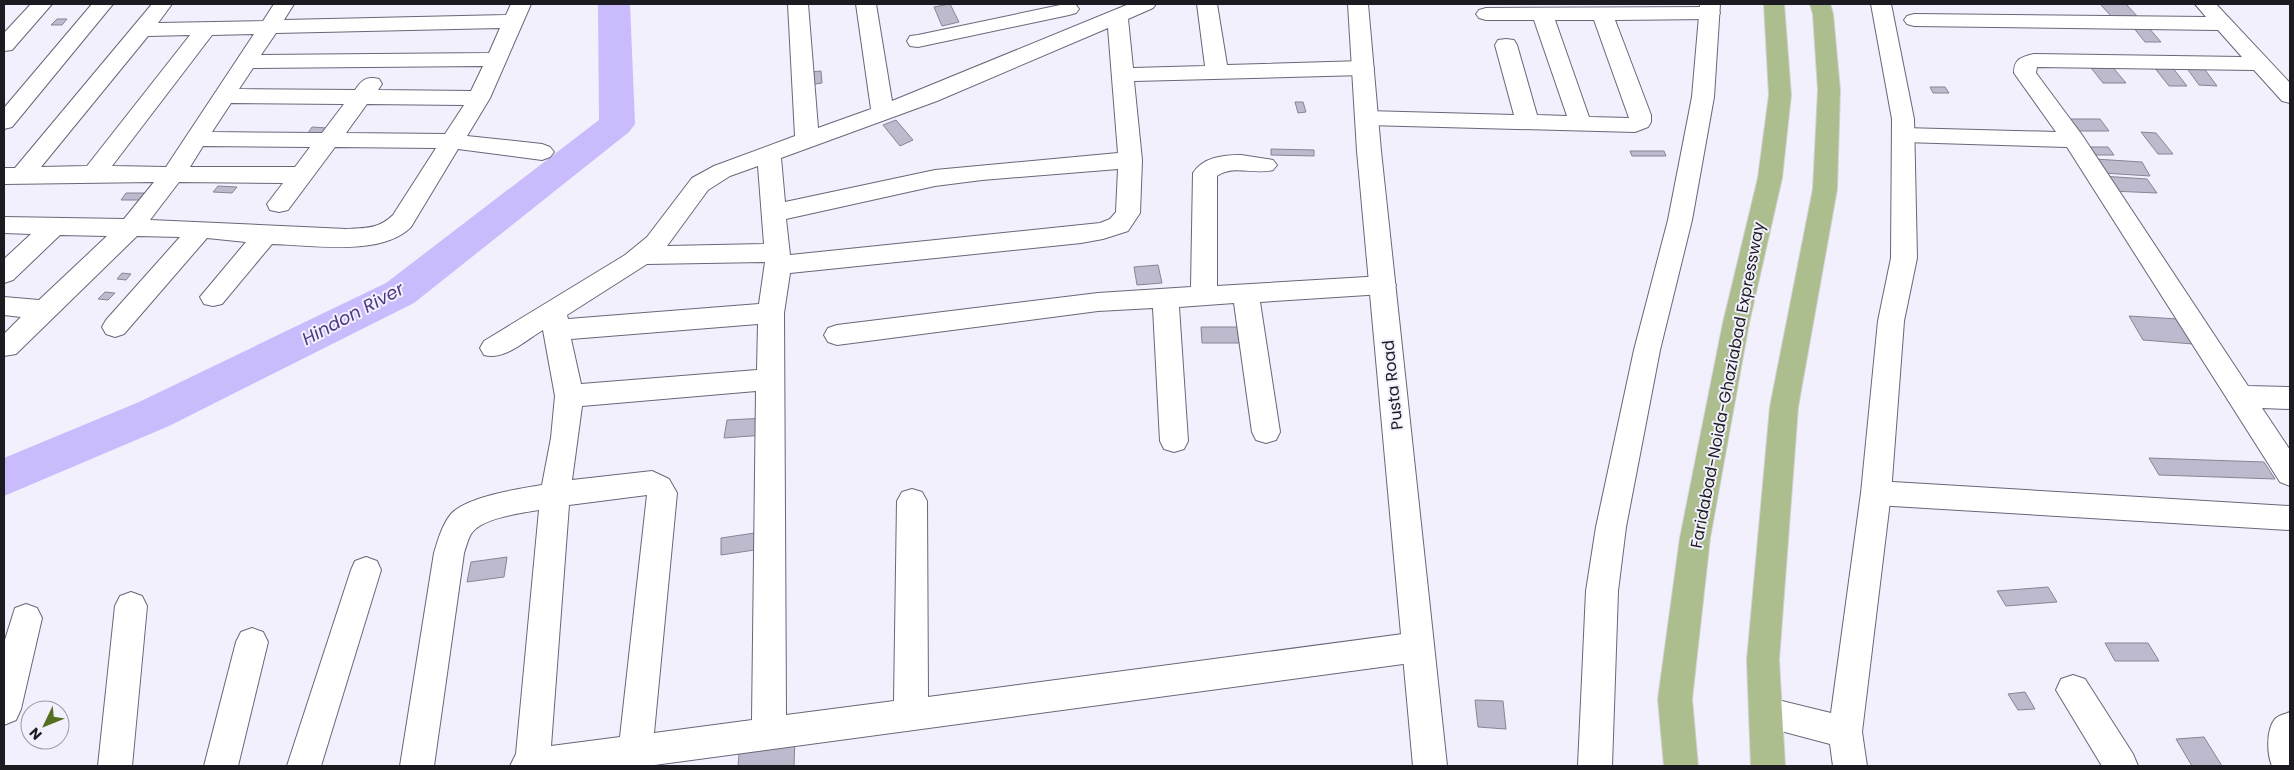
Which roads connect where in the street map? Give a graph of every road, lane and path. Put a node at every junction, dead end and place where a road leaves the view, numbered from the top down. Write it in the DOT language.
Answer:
graph roads {
  1 [pos="42,4"];
  2 [pos="103,4"];
  3 [pos="162,4"];
  4 [pos="284,4"];
  5 [pos="799,4"];
  6 [pos="866,4"];
  7 [pos="1146,4"];
  8 [pos="1207,4"];
  9 [pos="1358,4"];
  10 [pos="1774,4"];
  11 [pos="1820,4"];
  12 [pos="1881,4"];
  13 [pos="2036,4"];
  14 [pos="2205,4"];
  15 [pos="1068,7"];
  16 [pos="1710,8"];
  17 [pos="517,12"];
  18 [pos="1602,13"];
  19 [pos="1486,14"];
  20 [pos="1542,14"];
  21 [pos="1117,16"];
  22 [pos="1914,20"];
  23 [pos="2050,22"];
  24 [pos="413,23"];
  25 [pos="2224,24"];
  26 [pos="270,26"];
  27 [pos="206,28"];
  28 [pos="142,30"];
  29 [pos="1082,31"];
  30 [pos="918,41"];
  31 [pos="4,45"];
  32 [pos="1506,45"];
  33 [pos="496,59"];
  34 [pos="388,61"];
  35 [pos="2081,61"];
  36 [pos="246,62"];
  37 [pos="2262,64"];
  38 [pos="1363,68"];
  39 [pos="1217,72"];
  40 [pos="1122,75"];
  41 [pos="2290,94"];
  42 [pos="363,95"];
  43 [pos="222,96"];
  44 [pos="479,98"];
  45 [pos="882,113"];
  46 [pos="1367,118"];
  47 [pos="1528,121"];
  48 [pos="4,122"];
  49 [pos="1580,122"];
  50 [pos="1904,135"];
  51 [pos="197,138"];
  52 [pos="328,140"];
  53 [pos="807,140"];
  54 [pos="2074,140"];
  55 [pos="451,141"];
  56 [pos="542,152"];
  57 [pos="769,154"];
  58 [pos="1130,160"];
  59 [pos="1265,165"];
  60 [pos="94,174"];
  61 [pos="173,174"];
  62 [pos="13,175"];
  63 [pos="299,175"];
  64 [pos="278,204"];
  65 [pos="774,212"];
  66 [pos="4,226"];
  67 [pos="52,226"];
  68 [pos="130,228"];
  69 [pos="201,229"];
  70 [pos="266,235"];
  71 [pos="642,255"];
  72 [pos="777,259"];
  73 [pos="4,274"];
  74 [pos="1383,284"];
  75 [pos="1204,294"];
  76 [pos="1246,294"];
  77 [pos="213,297"];
  78 [pos="1165,298"];
  79 [pos="4,306"];
  80 [pos="44,310"];
  81 [pos="771,313"];
  82 [pos="555,321"];
  83 [pos="115,327"];
  84 [pos="837,335"];
  85 [pos="7,347"];
  86 [pos="493,348"];
  87 [pos="770,379"];
  88 [pos="569,396"];
  89 [pos="2242,397"];
  90 [pos="2290,398"];
  91 [pos="1266,432"];
  92 [pos="1174,441"];
  93 [pos="2290,474"];
  94 [pos="1876,493"];
  95 [pos="555,495"];
  96 [pos="912,501"];
  97 [pos="2290,518"];
  98 [pos="366,570"];
  99 [pos="132,606"];
  100 [pos="26,618"];
  101 [pos="252,642"];
  102 [pos="1418,648"];
  103 [pos="2073,690"];
  104 [pos="4,709"];
  105 [pos="1766,713"];
  106 [pos="911,715"];
  107 [pos="2290,728"];
  108 [pos="1845,732"];
  109 [pos="769,734"];
  110 [pos="617,758"];
  111 [pos="115,766"];
  112 [pos="220,766"];
  113 [pos="304,766"];
  114 [pos="417,766"];
  115 [pos="529,766"];
  116 [pos="1430,766"];
  117 [pos="1595,766"];
  118 [pos="1681,766"];
  119 [pos="1768,766"];
  120 [pos="1850,766"];
  121 [pos="2121,766"];
  122 [pos="2289,766"];
  1 -- 31 [label="street"];
  2 -- 48 [label="street"];
  3 -- 28 [label="street"];
  4 -- 26 [label="street"];
  5 -- 53 [label="street"];
  6 -- 45 [label="street"];
  7 -- 21 [label="street"];
  8 -- 39 [label="street"];
  9 -- 38 [label="street, Pusta Road"];
  10 -- 118 [label="main road, Faridabad-Noida-Ghaziabad Expressway"];
  11 -- 105 [label="main road"];
  12 -- 50 [label="street"];
  13 -- 23 [label="street"];
  14 -- 25 [label="street"];
  15 -- 29 [label="street"];
  15 -- 30 [label="street"];
  16 -- 18 [label="street"];
  16 -- 117 [label="street"];
  17 -- 24 [label="street"];
  17 -- 33 [label="street"];
  18 -- 20 [label="street"];
  18 -- 49 [label="street"];
  19 -- 20 [label="street"];
  20 -- 49 [label="street"];
  21 -- 29 [label="street"];
  21 -- 40 [label="street"];
  22 -- 23 [label="street"];
  23 -- 25 [label="street"];
  23 -- 35 [label="street"];
  24 -- 26 [label="street"];
  24 -- 34 [label="street"];
  25 -- 37 [label="street"];
  26 -- 27 [label="street"];
  26 -- 36 [label="street"];
  27 -- 28 [label="street"];
  27 -- 60 [label="street"];
  28 -- 62 [label="street"];
  29 -- 45 [label="street"];
  32 -- 47 [label="street"];
  33 -- 34 [label="street"];
  33 -- 44 [label="street"];
  34 -- 36 [label="street"];
  34 -- 42 [label="street"];
  35 -- 37 [label="street"];
  35 -- 54 [label="street"];
  36 -- 43 [label="street"];
  37 -- 41 [label="street"];
  38 -- 39 [label="street"];
  38 -- 46 [label="street, Pusta Road"];
  39 -- 40 [label="street"];
  40 -- 58 [label="street"];
  42 -- 43 [label="street"];
  42 -- 44 [label="street"];
  42 -- 52 [label="street"];
  43 -- 51 [label="street"];
  44 -- 55 [label="street"];
  45 -- 53 [label="street"];
  46 -- 47 [label="street"];
  46 -- 74 [label="street, Pusta Road"];
  47 -- 49 [label="street"];
  50 -- 54 [label="street"];
  50 -- 94 [label="street"];
  51 -- 52 [label="street"];
  51 -- 61 [label="street"];
  52 -- 55 [label="street"];
  52 -- 63 [label="street"];
  53 -- 57 [label="street"];
  54 -- 89 [label="street"];
  55 -- 56 [label="street"];
  55 -- 70 [label="street"];
  57 -- 65 [label="street"];
  57 -- 71 [label="street"];
  58 -- 65 [label="street"];
  58 -- 72 [label="street"];
  59 -- 75 [label="street"];
  60 -- 61 [label="street"];
  60 -- 62 [label="street"];
  61 -- 63 [label="street"];
  61 -- 68 [label="street"];
  63 -- 64 [label="street"];
  65 -- 72 [label="street"];
  66 -- 67 [label="street"];
  67 -- 68 [label="street"];
  67 -- 73 [label="street"];
  68 -- 69 [label="street"];
  68 -- 80 [label="street"];
  69 -- 70 [label="street"];
  69 -- 83 [label="street"];
  70 -- 77 [label="street"];
  71 -- 72 [label="street"];
  71 -- 82 [label="street"];
  72 -- 81 [label="street"];
  74 -- 76 [label="street"];
  74 -- 102 [label="street, Pusta Road"];
  75 -- 76 [label="street"];
  75 -- 78 [label="street"];
  76 -- 91 [label="street"];
  78 -- 84 [label="street"];
  78 -- 92 [label="street"];
  79 -- 80 [label="street"];
  80 -- 85 [label="street"];
  81 -- 82 [label="street"];
  81 -- 87 [label="street"];
  82 -- 86 [label="street"];
  82 -- 88 [label="street"];
  87 -- 88 [label="street"];
  87 -- 109 [label="street"];
  88 -- 95 [label="street"];
  89 -- 90 [label="street"];
  89 -- 93 [label="street"];
  94 -- 97 [label="street"];
  94 -- 108 [label="street"];
  95 -- 110 [label="street"];
  95 -- 114 [label="street"];
  95 -- 115 [label="street"];
  96 -- 106 [label="street"];
  98 -- 113 [label="street"];
  99 -- 111 [label="street"];
  100 -- 104 [label="street"];
  101 -- 112 [label="street"];
  102 -- 106 [label="street"];
  102 -- 116 [label="street, Pusta Road"];
  103 -- 121 [label="street"];
  105 -- 108 [label="street"];
  105 -- 119 [label="main road"];
  106 -- 109 [label="street"];
  107 -- 122 [label="street"];
  108 -- 120 [label="street"];
  109 -- 110 [label="street"];
  110 -- 115 [label="street"];
}
